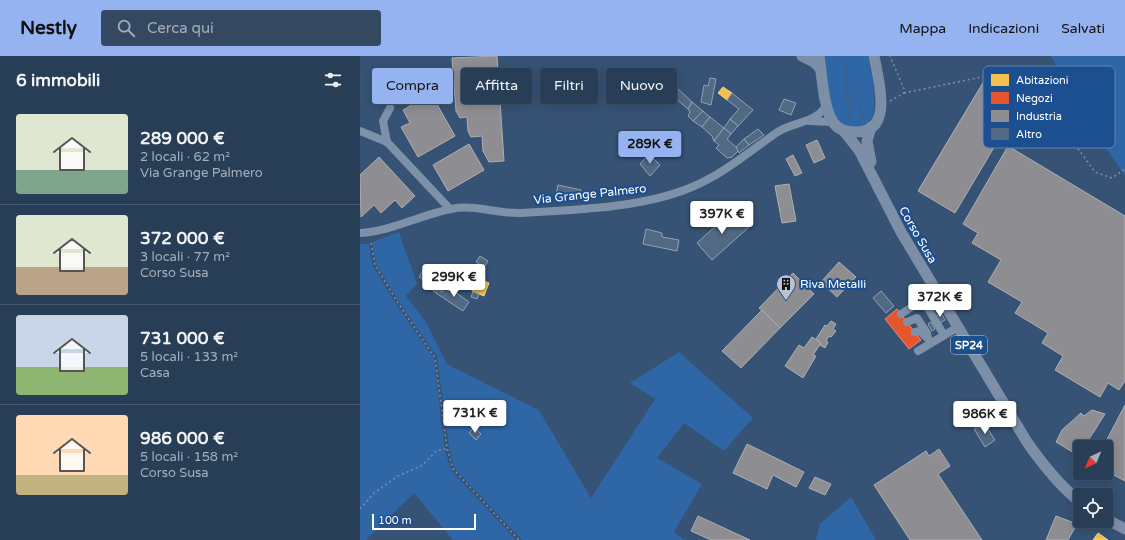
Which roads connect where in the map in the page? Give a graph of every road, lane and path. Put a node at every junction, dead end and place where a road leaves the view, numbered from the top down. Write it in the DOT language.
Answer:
graph roads {
  1 [pos="802,56"];
  2 [pos="819,56"];
  3 [pos="874,56"];
  4 [pos="890,56"];
  5 [pos="821,69"];
  6 [pos="983,77"];
  7 [pos="904,93"];
  8 [pos="894,98"];
  9 [pos="827,104"];
  10 [pos="390,108"];
  11 [pos="806,121"];
  12 [pos="833,122"];
  13 [pos="871,127"];
  14 [pos="843,130"];
  15 [pos="360,131"];
  16 [pos="387,142"];
  17 [pos="1077,148"];
  18 [pos="1125,169"];
  19 [pos="874,176"];
  20 [pos="450,209"];
  21 [pos="360,233"];
  22 [pos="371,243"];
  23 [pos="934,288"];
  24 [pos="923,300"];
  25 [pos="901,314"];
  26 [pos="906,322"];
  27 [pos="958,327"];
  28 [pos="915,332"];
  29 [pos="944,335"];
  30 [pos="930,341"];
  31 [pos="918,351"];
  32 [pos="447,448"];
  33 [pos="1073,496"];
  34 [pos="360,509"];
  35 [pos="1113,523"];
  36 [pos="1125,529"];
  37 [pos="519,540"];
  1 -- 5 [label="main road"];
  2 -- 5 [label="main road"];
  3 -- 13 [label="main road, SP24"];
  4 -- 7 [label="path"];
  5 -- 9 [label="main road"];
  6 -- 7 [label="path"];
  7 -- 8 [label="path"];
  9 -- 11 [label="street, Via Grange Palmero"];
  9 -- 12 [label="main road"];
  10 -- 16 [label="street"];
  11 -- 12 [label="street, Via Grange Palmero"];
  11 -- 20 [label="street, Via Grange Palmero"];
  12 -- 14 [label="main road, SP24"];
  13 -- 14 [label="main road"];
  13 -- 19 [label="main road, Corso Susa / SP24"];
  14 -- 19 [label="main road, Corso Susa / SP24"];
  15 -- 16 [label="street"];
  16 -- 20 [label="street"];
  17 -- 18 [label="path"];
  19 -- 23 [label="main road, Corso Susa / SP24"];
  20 -- 21 [label="street, Via Grange Palmero"];
  22 -- 32 [label="path"];
  23 -- 24 [label="street"];
  23 -- 27 [label="main road, Corso Susa / SP24"];
  24 -- 25 [label="street"];
  24 -- 29 [label="street"];
  26 -- 30 [label="street"];
  27 -- 29 [label="street"];
  27 -- 33 [label="main road, Corso Susa / SP24"];
  28 -- 30 [label="street"];
  29 -- 30 [label="street"];
  30 -- 31 [label="street"];
  32 -- 34 [label="path"];
  32 -- 37 [label="path"];
  35 -- 36 [label="main road"];
}
